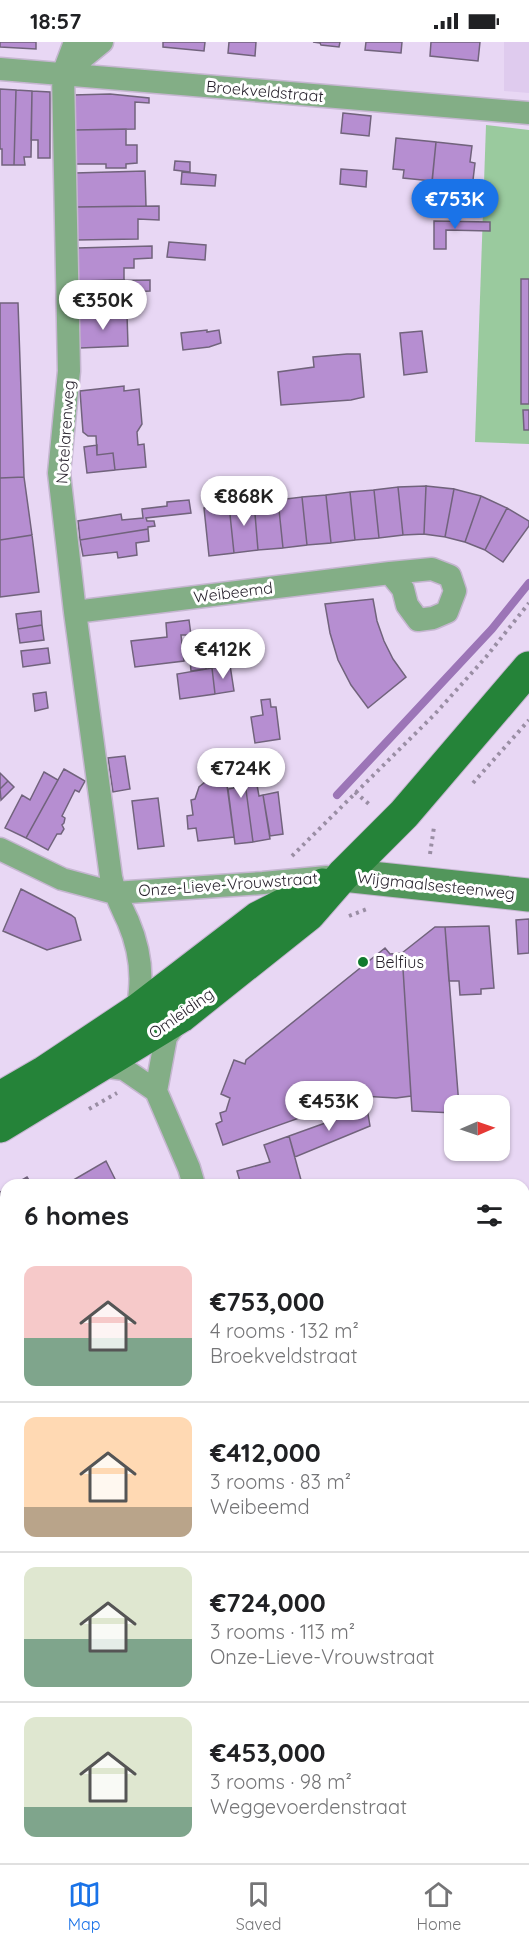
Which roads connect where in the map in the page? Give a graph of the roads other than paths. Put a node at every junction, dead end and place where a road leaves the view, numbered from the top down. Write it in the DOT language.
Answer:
graph roads {
  1 [pos="75,42"];
  2 [pos="102,42"];
  3 [pos="0,69"];
  4 [pos="63,74"];
  5 [pos="529,113"];
  6 [pos="390,573"];
  7 [pos="75,612"];
  8 [pos="529,668"];
  9 [pos="0,849"];
  10 [pos="343,875"];
  11 [pos="114,892"];
  12 [pos="529,895"];
  13 [pos="138,1010"];
  14 [pos="181,1016"];
  15 [pos="102,1066"];
  16 [pos="156,1091"];
  17 [pos="0,1098"];
  18 [pos="0,1126"];
  19 [pos="192,1179"];
  1 -- 4 [label="street, Notelarenweg"];
  2 -- 4 [label="street"];
  3 -- 4 [label="street, Broekveldstraat"];
  4 -- 5 [label="street, Broekveldstraat"];
  4 -- 7 [label="street, Notelarenweg"];
  6 -- 7 [label="street, Weibeemd"];
  7 -- 11 [label="street, Notelarenweg"];
  8 -- 10 [label="main road, Omleiding"];
  9 -- 11 [label="street, Onze-Lieve-Vrouwstraat"];
  10 -- 11 [label="street, Onze-Lieve-Vrouwstraat"];
  10 -- 12 [label="street, Wijgmaalsesteenweg"];
  10 -- 13 [label="main road, Omleiding"];
  10 -- 14 [label="main road, Omleiding"];
  11 -- 13 [label="street, Onze-Lieve-Vrouwstraat"];
  13 -- 15 [label="street, Onze-Lieve-Vrouwstraat"];
  13 -- 17 [label="main road, Omleiding"];
  14 -- 15 [label="main road, Omleiding"];
  14 -- 16 [label="street"];
  15 -- 16 [label="street"];
  15 -- 18 [label="main road, Omleiding"];
  16 -- 19 [label="street"];
}
